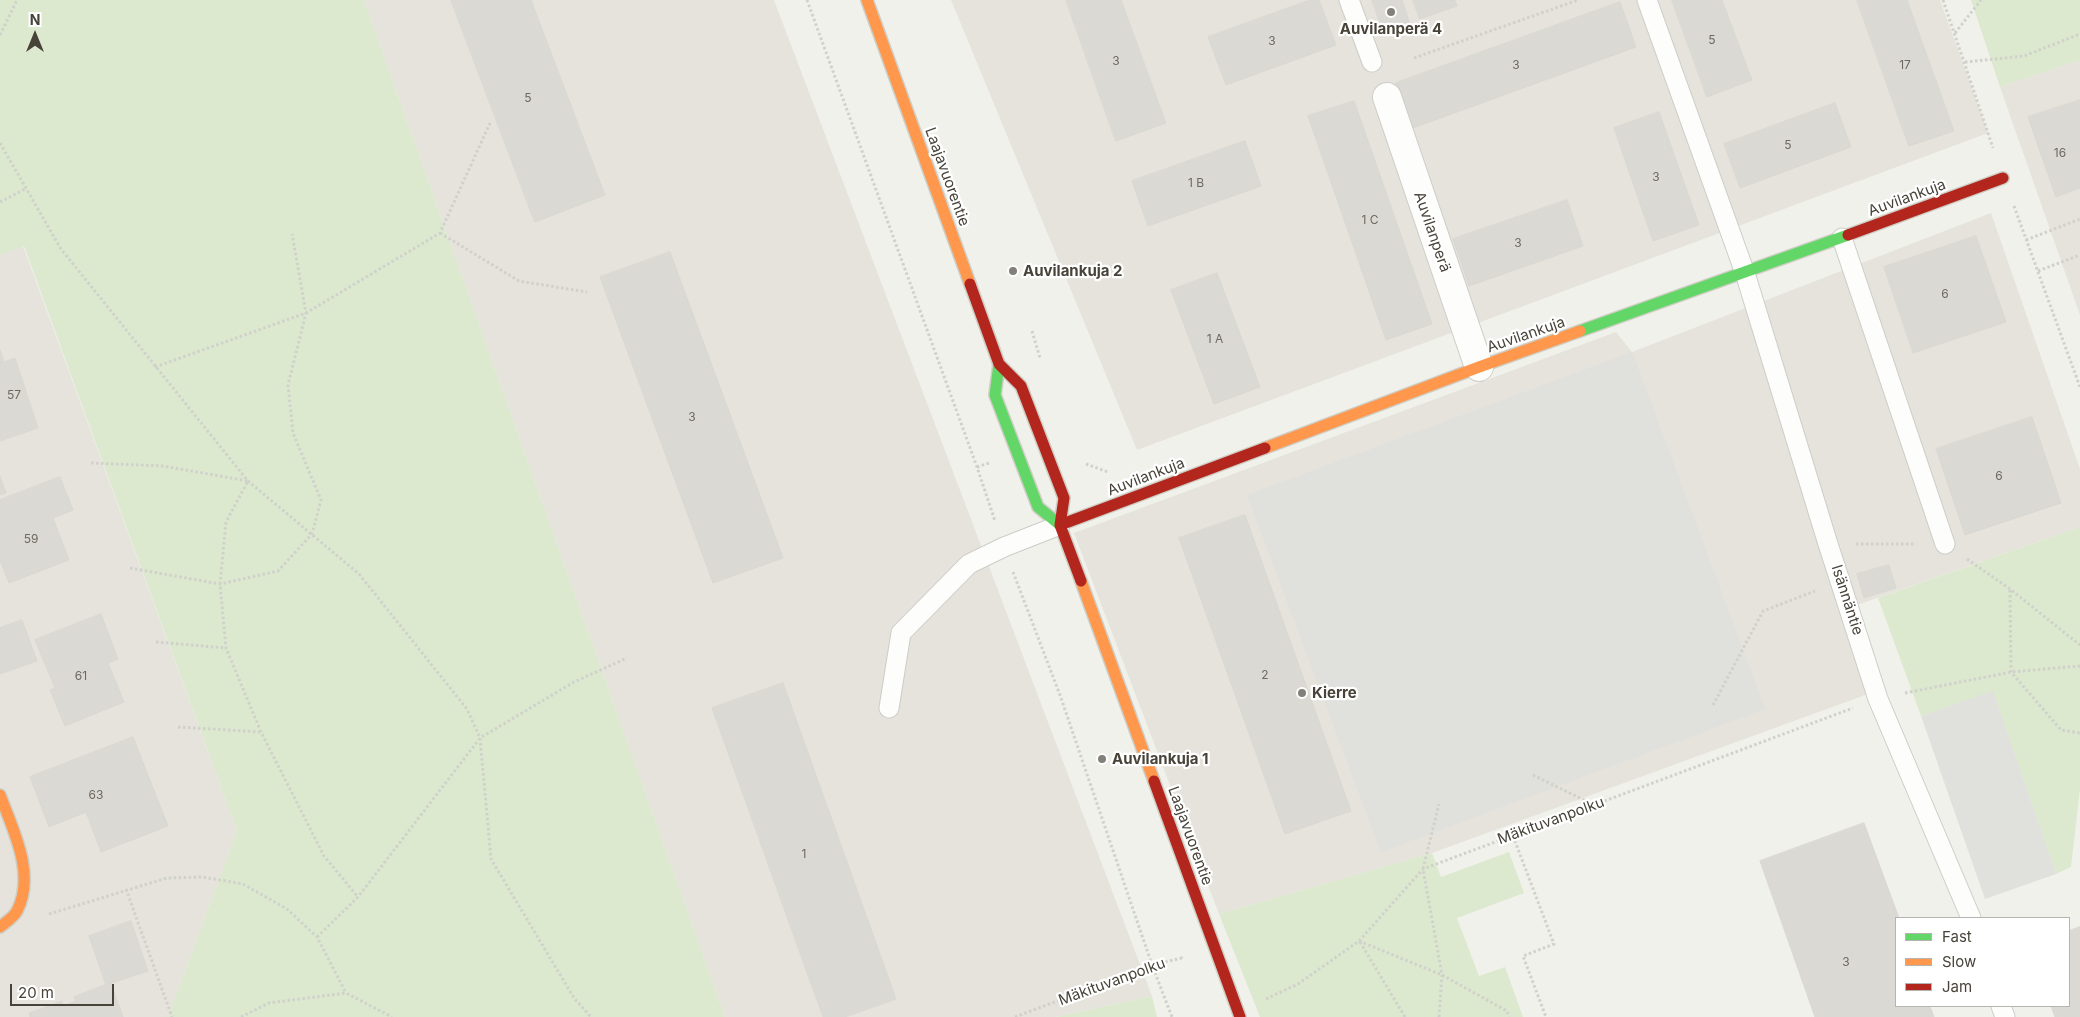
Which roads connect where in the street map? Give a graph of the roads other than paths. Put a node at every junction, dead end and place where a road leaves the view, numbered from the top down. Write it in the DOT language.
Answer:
graph roads {
  1 [pos="867,0"];
  2 [pos="1349,0"];
  3 [pos="1647,0"];
  4 [pos="1372,62"];
  5 [pos="1387,97"];
  6 [pos="2003,178"];
  7 [pos="1842,238"];
  8 [pos="1745,273"];
  9 [pos="999,364"];
  10 [pos="1479,367"];
  11 [pos="1060,525"];
  12 [pos="1945,544"];
  13 [pos="889,708"];
  14 [pos="0,795"];
  15 [pos="1972,917"];
  16 [pos="0,927"];
  17 [pos="1240,1017"];
  1 -- 9 [label="main road, Laajavuorentie"];
  2 -- 4 [label="lane"];
  3 -- 8 [label="lane, Isännäntie"];
  5 -- 10 [label="street, Auvilanperä"];
  6 -- 7 [label="main road, Auvilankuja"];
  7 -- 8 [label="main road, Auvilankuja"];
  7 -- 12 [label="lane"];
  8 -- 10 [label="main road, Auvilankuja"];
  8 -- 15 [label="lane, Isännäntie"];
  9 -- 11 [label="main road, Laajavuorentie"];
  9 -- 11 [label="main road, Laajavuorentie"];
  10 -- 11 [label="main road, Auvilankuja"];
  11 -- 13 [label="lane"];
  11 -- 17 [label="main road, Laajavuorentie"];
  14 -- 16 [label="main road"];
}
